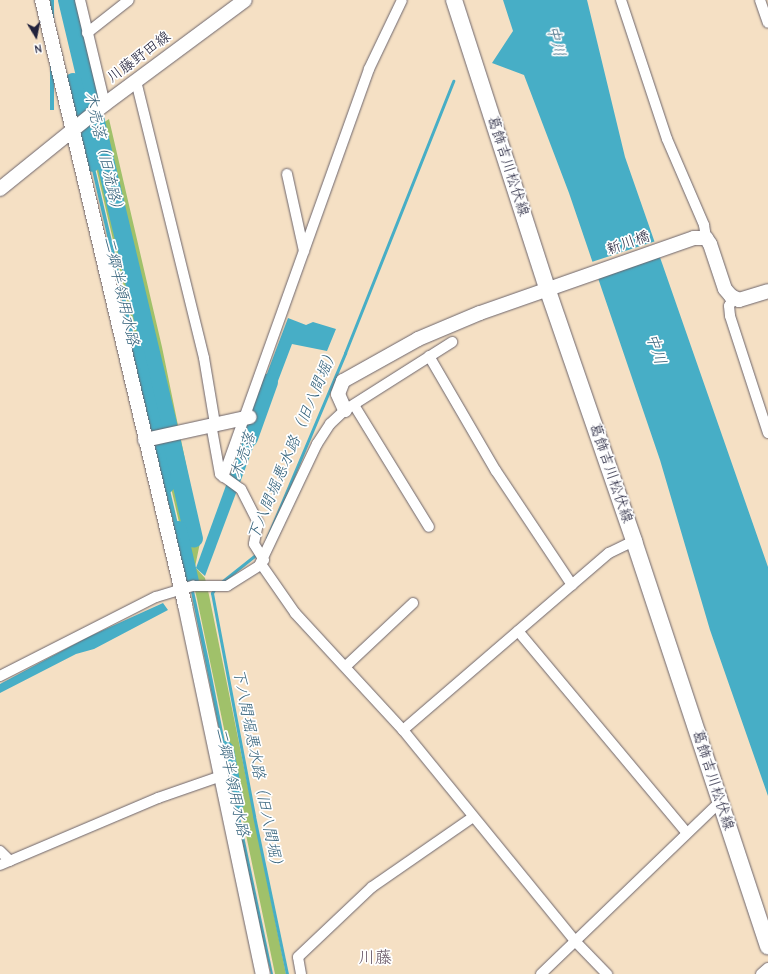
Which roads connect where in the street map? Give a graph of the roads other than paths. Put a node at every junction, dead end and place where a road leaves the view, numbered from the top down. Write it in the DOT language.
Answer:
graph roads {
  1 [pos="42,0"];
  2 [pos="80,0"];
  3 [pos="130,0"];
  4 [pos="402,0"];
  5 [pos="454,0"];
  6 [pos="622,0"];
  7 [pos="760,0"];
  8 [pos="239,2"];
  9 [pos="768,23"];
  10 [pos="87,33"];
  11 [pos="136,81"];
  12 [pos="103,105"];
  13 [pos="76,127"];
  14 [pos="287,174"];
  15 [pos="1,187"];
  16 [pos="700,238"];
  17 [pos="304,251"];
  18 [pos="547,288"];
  19 [pos="768,291"];
  20 [pos="734,298"];
  21 [pos="452,342"];
  22 [pos="429,356"];
  23 [pos="350,408"];
  24 [pos="247,417"];
  25 [pos="213,424"];
  26 [pos="768,433"];
  27 [pos="145,440"];
  28 [pos="223,477"];
  29 [pos="429,527"];
  30 [pos="634,541"];
  31 [pos="262,562"];
  32 [pos="572,585"];
  33 [pos="186,588"];
  34 [pos="413,603"];
  35 [pos="518,631"];
  36 [pos="346,666"];
  37 [pos="0,676"];
  38 [pos="403,730"];
  39 [pos="221,776"];
  40 [pos="720,802"];
  41 [pos="473,817"];
  42 [pos="687,833"];
  43 [pos="0,851"];
  44 [pos="10,861"];
  45 [pos="0,865"];
  46 [pos="576,942"];
  47 [pos="768,946"];
  48 [pos="768,968"];
  49 [pos="263,974"];
  50 [pos="301,974"];
  51 [pos="542,974"];
  52 [pos="607,974"];
  53 [pos="761,974"];
  1 -- 13 [label="street"];
  2 -- 10 [label="street"];
  3 -- 10 [label="street"];
  4 -- 17 [label="street"];
  5 -- 18 [label="main road, 葛飾吉川松伏線"];
  6 -- 16 [label="street"];
  7 -- 9 [label="street"];
  8 -- 11 [label="street, 川藤野田線"];
  10 -- 12 [label="street"];
  11 -- 12 [label="street, 川藤野田線"];
  11 -- 25 [label="street"];
  12 -- 13 [label="street, 川藤野田線"];
  13 -- 15 [label="street, 川藤野田線"];
  13 -- 27 [label="street"];
  14 -- 17 [label="street"];
  16 -- 18 [label="street, 新川橋"];
  16 -- 20 [label="street"];
  17 -- 24 [label="street"];
  18 -- 23 [label="street, 新川橋"];
  18 -- 30 [label="main road, 葛飾吉川松伏線"];
  19 -- 20 [label="street"];
  20 -- 26 [label="street"];
  21 -- 22 [label="street"];
  22 -- 23 [label="street"];
  22 -- 32 [label="street"];
  23 -- 29 [label="street"];
  23 -- 31 [label="street"];
  24 -- 25 [label="street"];
  24 -- 28 [label="street"];
  25 -- 27 [label="street"];
  25 -- 28 [label="street"];
  27 -- 33 [label="street"];
  28 -- 31 [label="street"];
  30 -- 32 [label="street"];
  30 -- 40 [label="main road, 葛飾吉川松伏線"];
  31 -- 33 [label="street"];
  31 -- 36 [label="street"];
  32 -- 35 [label="street"];
  33 -- 37 [label="street"];
  33 -- 39 [label="street"];
  34 -- 36 [label="street"];
  35 -- 38 [label="street"];
  35 -- 42 [label="street"];
  36 -- 38 [label="street"];
  38 -- 41 [label="street"];
  39 -- 44 [label="street"];
  39 -- 49 [label="street"];
  40 -- 42 [label="street"];
  40 -- 47 [label="main road, 葛飾吉川松伏線"];
  41 -- 46 [label="street"];
  41 -- 50 [label="street"];
  42 -- 46 [label="street"];
  43 -- 44 [label="street"];
  44 -- 45 [label="street"];
  46 -- 51 [label="street"];
  46 -- 52 [label="street"];
  48 -- 53 [label="street"];
}
